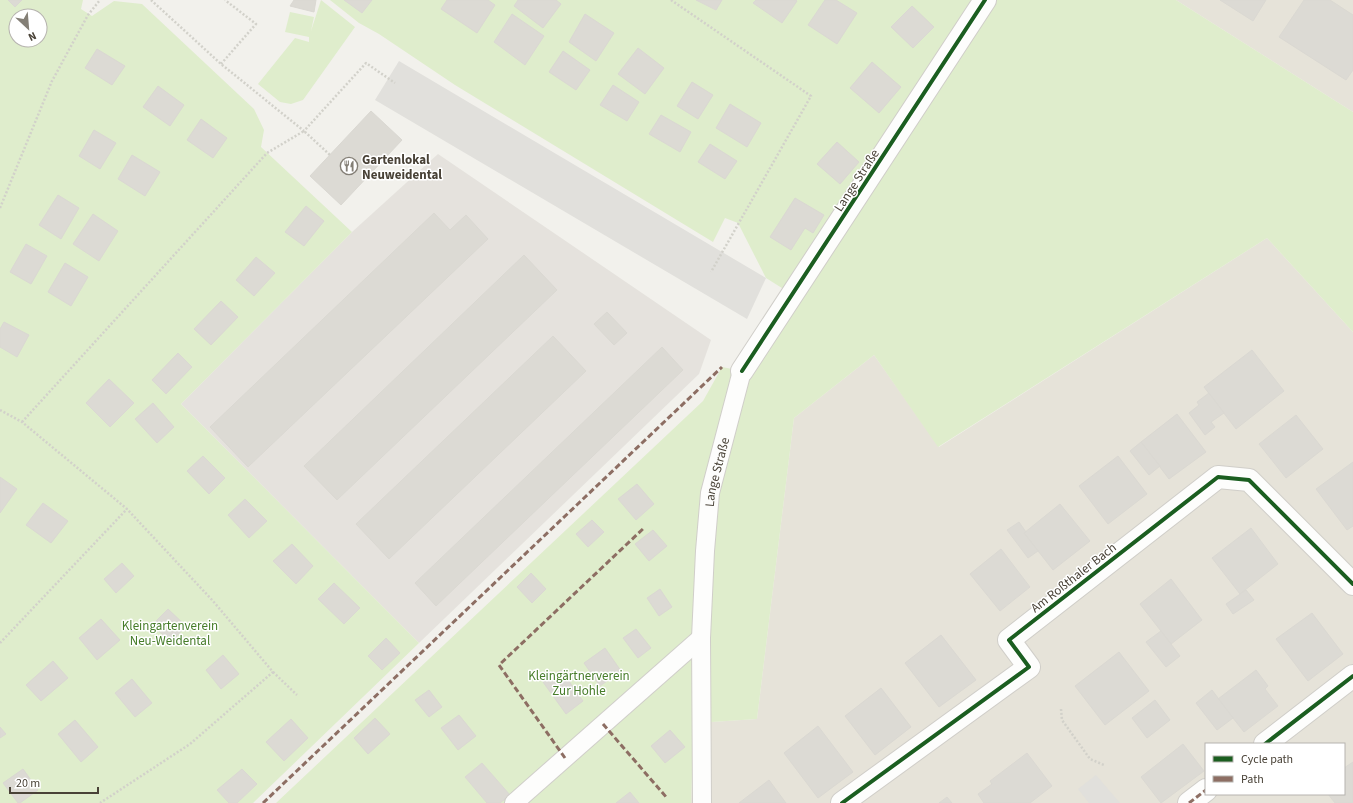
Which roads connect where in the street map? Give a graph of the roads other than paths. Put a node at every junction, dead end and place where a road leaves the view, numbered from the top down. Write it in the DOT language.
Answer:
graph roads {
  1 [pos="985,0"];
  2 [pos="742,371"];
  3 [pos="1353,584"];
  4 [pos="700,638"];
  5 [pos="1353,676"];
  6 [pos="1266,743"];
  7 [pos="1205,791"];
  8 [pos="514,803"];
  9 [pos="702,803"];
  10 [pos="842,803"];
  11 [pos="1189,803"];
  1 -- 2 [label="street, Lange Straße"];
  2 -- 4 [label="lane, Lange Straße"];
  3 -- 10 [label="street, Am Roßthaler Bach"];
  4 -- 8 [label="lane"];
  4 -- 9 [label="lane, Lange Straße"];
  5 -- 6 [label="street"];
  7 -- 11 [label="street"];
}
